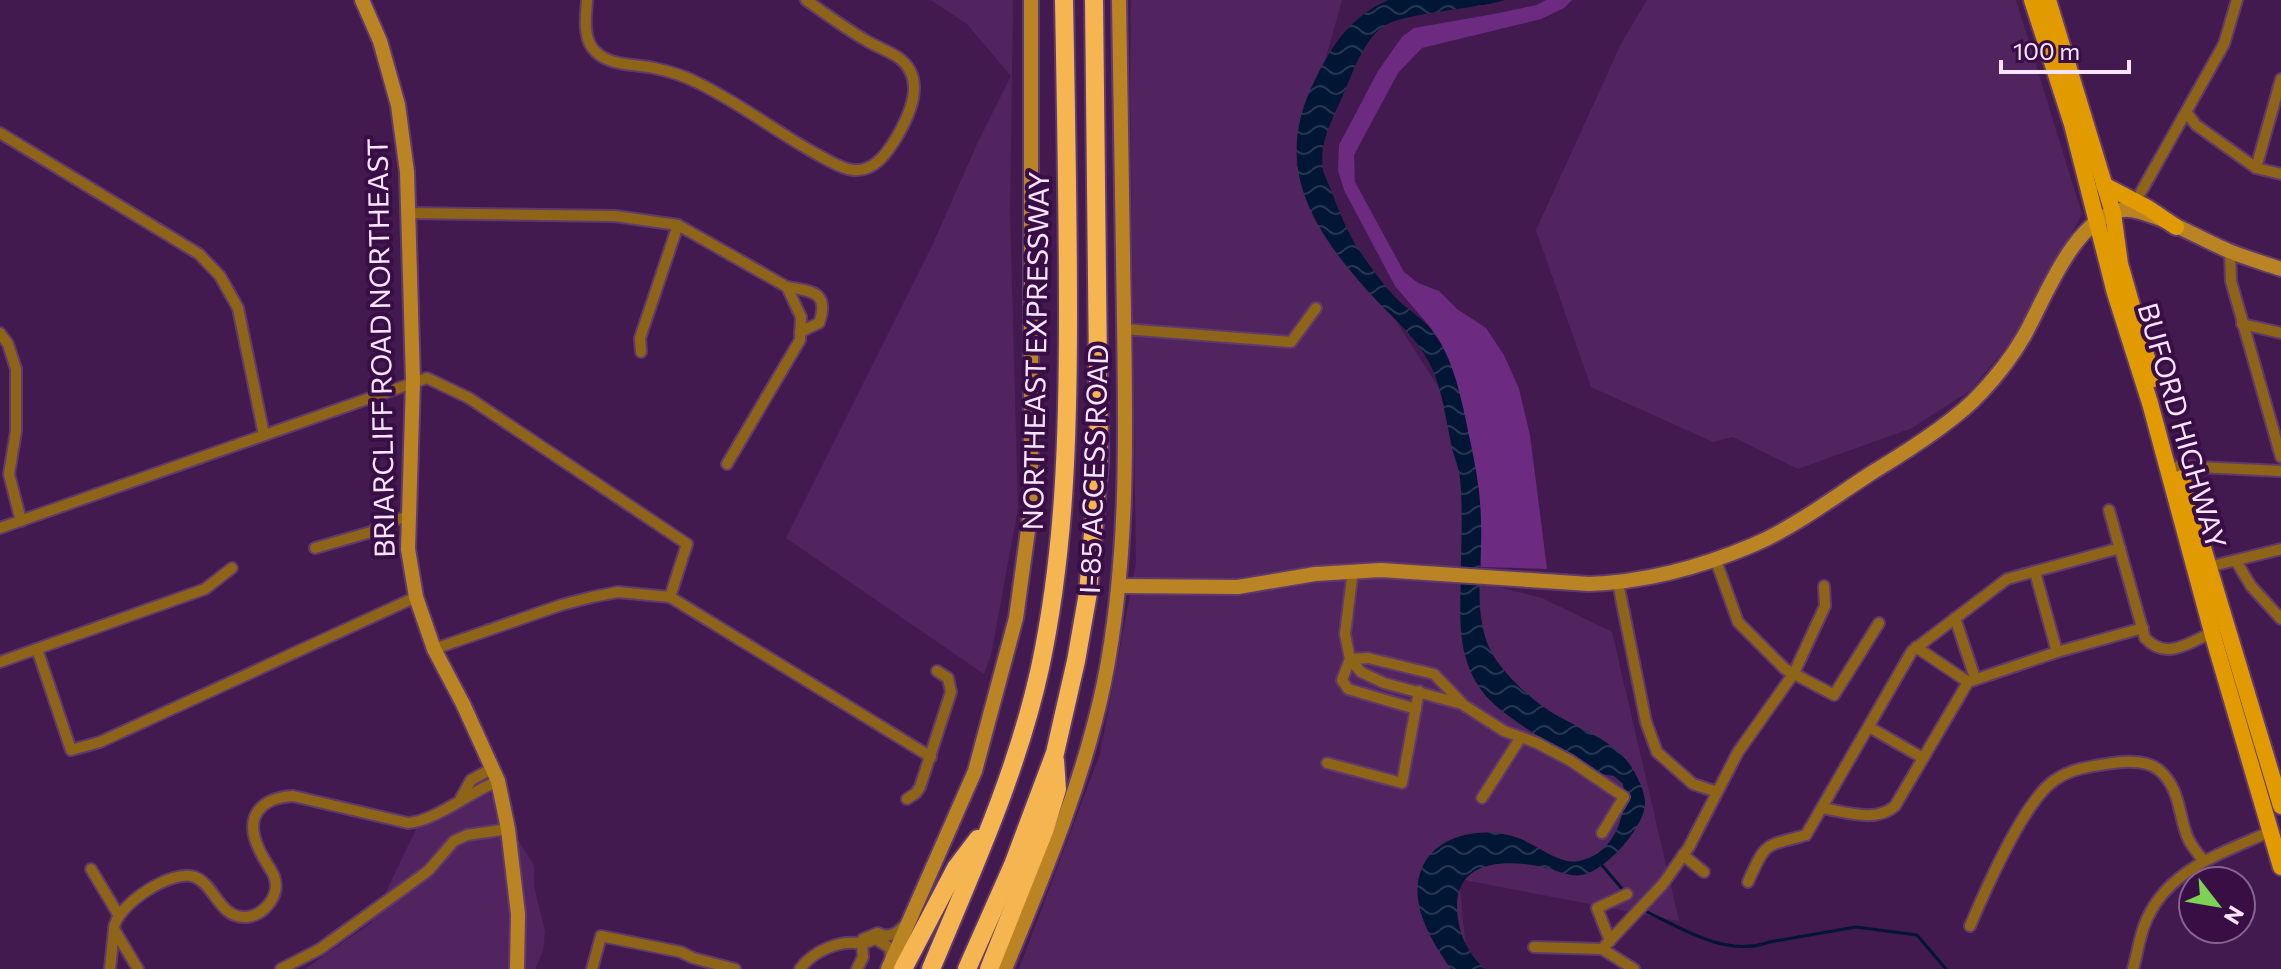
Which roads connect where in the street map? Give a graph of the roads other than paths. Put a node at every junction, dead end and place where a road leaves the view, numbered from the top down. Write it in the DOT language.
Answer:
graph roads {
  1 [pos="362,0"];
  2 [pos="587,0"];
  3 [pos="806,0"];
  4 [pos="1031,0"];
  5 [pos="1064,0"];
  6 [pos="1094,0"];
  7 [pos="1119,0"];
  8 [pos="2032,0"];
  9 [pos="2048,0"];
  10 [pos="2237,0"];
  11 [pos="2281,79"];
  12 [pos="2187,113"];
  13 [pos="0,133"];
  14 [pos="2256,168"];
  15 [pos="2281,174"];
  16 [pos="2104,185"];
  17 [pos="2141,192"];
  18 [pos="409,213"];
  19 [pos="2113,213"];
  20 [pos="2097,222"];
  21 [pos="678,225"];
  22 [pos="2176,227"];
  23 [pos="2230,252"];
  24 [pos="2281,269"];
  25 [pos="787,287"];
  26 [pos="1316,308"];
  27 [pos="2242,324"];
  28 [pos="1124,329"];
  29 [pos="800,332"];
  30 [pos="0,333"];
  31 [pos="2281,333"];
  32 [pos="641,352"];
  33 [pos="413,381"];
  34 [pos="264,435"];
  35 [pos="2281,457"];
  36 [pos="727,464"];
  37 [pos="2179,466"];
  38 [pos="2281,471"];
  39 [pos="4,472"];
  40 [pos="2109,510"];
  41 [pos="407,517"];
  42 [pos="21,521"];
  43 [pos="0,528"];
  44 [pos="315,548"];
  45 [pos="2120,548"];
  46 [pos="2281,549"];
  47 [pos="1715,558"];
  48 [pos="2236,561"];
  49 [pos="2208,567"];
  50 [pos="232,568"];
  51 [pos="1353,570"];
  52 [pos="2035,572"];
  53 [pos="1618,583"];
  54 [pos="1119,586"];
  55 [pos="1824,586"];
  56 [pos="416,597"];
  57 [pos="670,597"];
  58 [pos="1955,618"];
  59 [pos="2281,619"];
  60 [pos="1879,623"];
  61 [pos="2143,628"];
  62 [pos="2212,633"];
  63 [pos="1916,647"];
  64 [pos="37,649"];
  65 [pos="434,649"];
  66 [pos="2057,652"];
  67 [pos="1350,659"];
  68 [pos="0,662"];
  69 [pos="937,671"];
  70 [pos="1794,673"];
  71 [pos="1972,680"];
  72 [pos="1419,691"];
  73 [pos="1462,704"];
  74 [pos="1416,709"];
  75 [pos="1869,727"];
  76 [pos="1521,737"];
  77 [pos="1055,753"];
  78 [pos="931,757"];
  79 [pos="1923,758"];
  80 [pos="1327,763"];
  81 [pos="495,775"];
  82 [pos="1717,792"];
  83 [pos="1482,798"];
  84 [pos="907,799"];
  85 [pos="2281,804"];
  86 [pos="1822,808"];
  87 [pos="995,818"];
  88 [pos="508,829"];
  89 [pos="2271,831"];
  90 [pos="1602,833"];
  91 [pos="1683,855"];
  92 [pos="2204,861"];
  93 [pos="2281,867"];
  94 [pos="91,869"];
  95 [pos="1704,872"];
  96 [pos="1748,882"];
  97 [pos="1627,894"];
  98 [pos="118,914"];
  99 [pos="910,921"];
  100 [pos="1970,926"];
  101 [pos="114,929"];
  102 [pos="883,939"];
  103 [pos="862,944"];
  104 [pos="1606,945"];
  105 [pos="1534,947"];
  106 [pos="894,967"];
  107 [pos="110,969"];
  108 [pos="138,969"];
  109 [pos="281,969"];
  110 [pos="517,969"];
  111 [pos="592,969"];
  112 [pos="735,969"];
  113 [pos="800,969"];
  114 [pos="857,969"];
  115 [pos="931,969"];
  116 [pos="967,969"];
  117 [pos="989,969"];
  118 [pos="1005,969"];
  119 [pos="1634,969"];
  120 [pos="2133,969"];
  1 -- 18 [label="main road, BRIARCLIFF ROAD NORTHEAST"];
  2 -- 3 [label="street"];
  4 -- 99 [label="main road"];
  5 -- 87 [label="highway, NORTHEAST EXPRESSWAY"];
  6 -- 77 [label="highway, NORTHEAST EXPRESSWAY"];
  7 -- 28 [label="main road, I-85 ACCESS ROAD"];
  8 -- 20 [label="main road, BUFORD HIGHWAY"];
  9 -- 16 [label="main road, BUFORD HIGHWAY"];
  10 -- 12 [label="street"];
  11 -- 14 [label="street"];
  12 -- 14 [label="street"];
  12 -- 17 [label="street"];
  13 -- 34 [label="street"];
  14 -- 15 [label="street"];
  16 -- 19 [label="main road, BUFORD HIGHWAY"];
  16 -- 22 [label="main road"];
  18 -- 21 [label="street"];
  18 -- 33 [label="main road, BRIARCLIFF ROAD NORTHEAST"];
  19 -- 20 [label="main road"];
  19 -- 22 [label="main road"];
  19 -- 37 [label="main road, BUFORD HIGHWAY"];
  20 -- 47 [label="main road"];
  20 -- 62 [label="main road, BUFORD HIGHWAY"];
  21 -- 25 [label="street"];
  21 -- 32 [label="street"];
  22 -- 23 [label="main road"];
  23 -- 24 [label="main road"];
  23 -- 27 [label="street"];
  25 -- 29 [label="street"];
  25 -- 29 [label="street"];
  26 -- 28 [label="street"];
  27 -- 31 [label="street"];
  27 -- 35 [label="street"];
  28 -- 54 [label="main road, I-85 ACCESS ROAD"];
  29 -- 36 [label="street"];
  30 -- 39 [label="street"];
  33 -- 34 [label="street"];
  33 -- 41 [label="main road, BRIARCLIFF ROAD NORTHEAST"];
  33 -- 57 [label="street"];
  34 -- 42 [label="street"];
  37 -- 38 [label="street"];
  37 -- 49 [label="main road, BUFORD HIGHWAY"];
  39 -- 42 [label="street"];
  40 -- 45 [label="street"];
  41 -- 44 [label="street"];
  41 -- 56 [label="main road, BRIARCLIFF ROAD NORTHEAST"];
  42 -- 43 [label="street"];
  45 -- 52 [label="street"];
  45 -- 61 [label="street"];
  46 -- 48 [label="street"];
  47 -- 53 [label="main road"];
  47 -- 70 [label="street"];
  48 -- 49 [label="street"];
  48 -- 59 [label="street"];
  49 -- 85 [label="main road, BUFORD HIGHWAY"];
  50 -- 64 [label="street"];
  51 -- 53 [label="main road"];
  51 -- 54 [label="main road"];
  51 -- 67 [label="street"];
  52 -- 58 [label="street"];
  52 -- 66 [label="street"];
  53 -- 82 [label="street"];
  54 -- 118 [label="main road, I-85 ACCESS ROAD"];
  55 -- 70 [label="street"];
  56 -- 64 [label="street"];
  56 -- 65 [label="main road, BRIARCLIFF ROAD NORTHEAST"];
  57 -- 65 [label="street"];
  57 -- 78 [label="street"];
  58 -- 63 [label="street"];
  58 -- 71 [label="street"];
  60 -- 70 [label="street"];
  61 -- 62 [label="street"];
  61 -- 66 [label="street"];
  62 -- 89 [label="main road, BUFORD HIGHWAY"];
  63 -- 71 [label="street"];
  63 -- 75 [label="street"];
  64 -- 68 [label="street"];
  65 -- 81 [label="main road, BRIARCLIFF ROAD NORTHEAST"];
  66 -- 71 [label="street"];
  67 -- 72 [label="street"];
  67 -- 73 [label="street"];
  67 -- 74 [label="street"];
  69 -- 78 [label="street"];
  70 -- 82 [label="street"];
  71 -- 79 [label="street"];
  72 -- 73 [label="street"];
  72 -- 74 [label="street"];
  73 -- 76 [label="street"];
  74 -- 80 [label="street"];
  75 -- 79 [label="street"];
  75 -- 86 [label="street"];
  76 -- 83 [label="street"];
  76 -- 90 [label="street"];
  77 -- 116 [label="highway, NORTHEAST EXPRESSWAY"];
  77 -- 117 [label="highway"];
  78 -- 84 [label="street"];
  79 -- 86 [label="street"];
  81 -- 88 [label="main road, BRIARCLIFF ROAD NORTHEAST"];
  81 -- 98 [label="street"];
  82 -- 91 [label="street"];
  86 -- 96 [label="street"];
  87 -- 106 [label="highway"];
  87 -- 115 [label="highway, NORTHEAST EXPRESSWAY"];
  88 -- 109 [label="street"];
  88 -- 110 [label="main road, BRIARCLIFF ROAD NORTHEAST"];
  89 -- 92 [label="street"];
  89 -- 93 [label="main road, BUFORD HIGHWAY"];
  91 -- 95 [label="street"];
  91 -- 104 [label="street"];
  92 -- 100 [label="street"];
  92 -- 120 [label="street"];
  94 -- 98 [label="street"];
  97 -- 104 [label="street"];
  98 -- 101 [label="street"];
  99 -- 102 [label="street"];
  99 -- 106 [label="main road"];
  101 -- 107 [label="street"];
  101 -- 108 [label="street"];
  102 -- 103 [label="street"];
  102 -- 106 [label="street"];
  103 -- 113 [label="street"];
  103 -- 114 [label="street"];
  104 -- 105 [label="street"];
  104 -- 119 [label="street"];
  111 -- 112 [label="street"];
}
